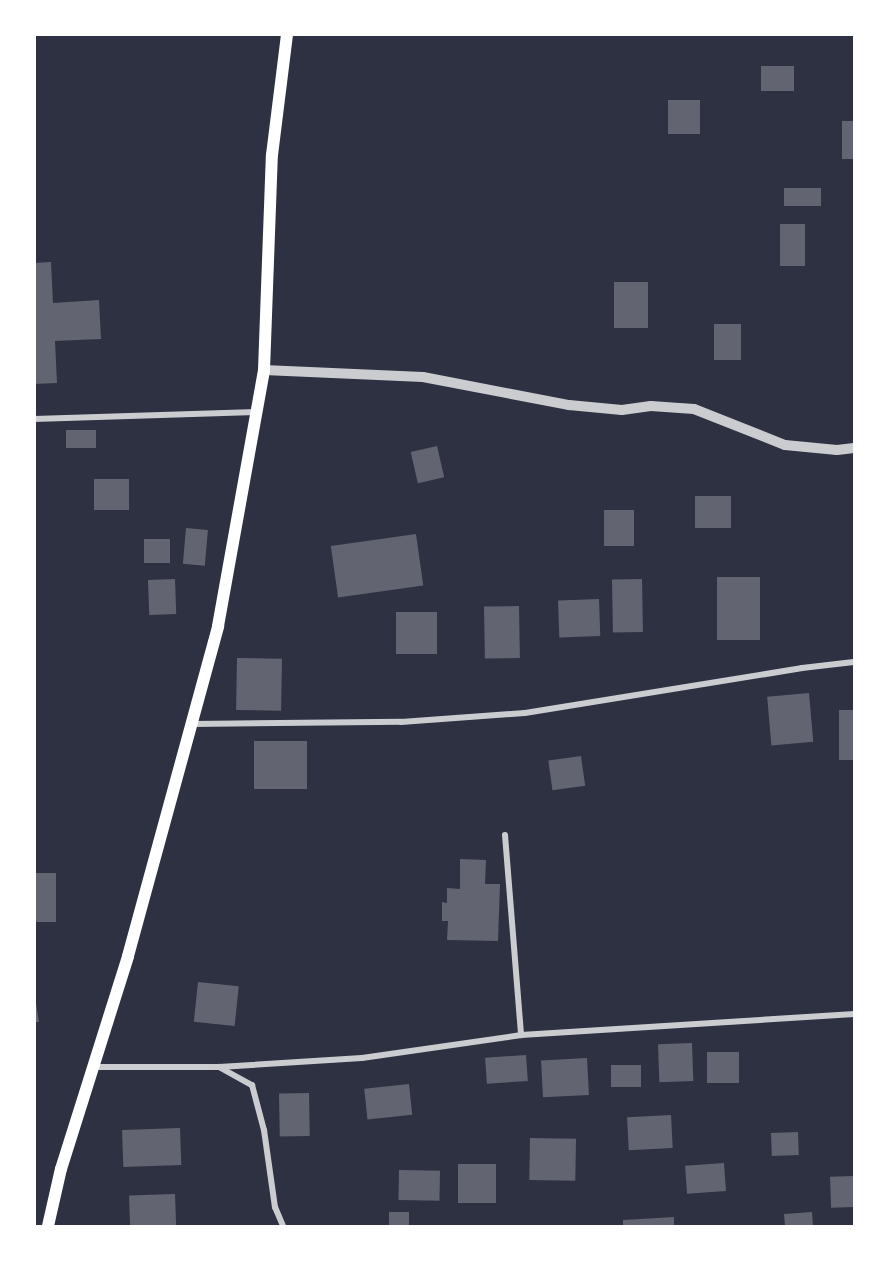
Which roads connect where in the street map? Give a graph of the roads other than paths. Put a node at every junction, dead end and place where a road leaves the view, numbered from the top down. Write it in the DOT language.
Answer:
graph roads {
  1 [pos="287,34"];
  2 [pos="264,370"];
  3 [pos="257,412"];
  4 [pos="34,419"];
  5 [pos="855,448"];
  6 [pos="855,662"];
  7 [pos="193,724"];
  8 [pos="505,835"];
  9 [pos="855,1014"];
  10 [pos="521,1035"];
  11 [pos="93,1067"];
  12 [pos="219,1067"];
  13 [pos="48,1227"];
  14 [pos="283,1227"];
  1 -- 2 [label="main road"];
  2 -- 3 [label="main road"];
  2 -- 5 [label="street"];
  3 -- 4 [label="street"];
  3 -- 7 [label="main road"];
  6 -- 7 [label="street"];
  7 -- 11 [label="main road"];
  8 -- 10 [label="street"];
  9 -- 10 [label="street"];
  10 -- 12 [label="street"];
  11 -- 12 [label="street"];
  11 -- 13 [label="main road"];
  12 -- 14 [label="street"];
}
